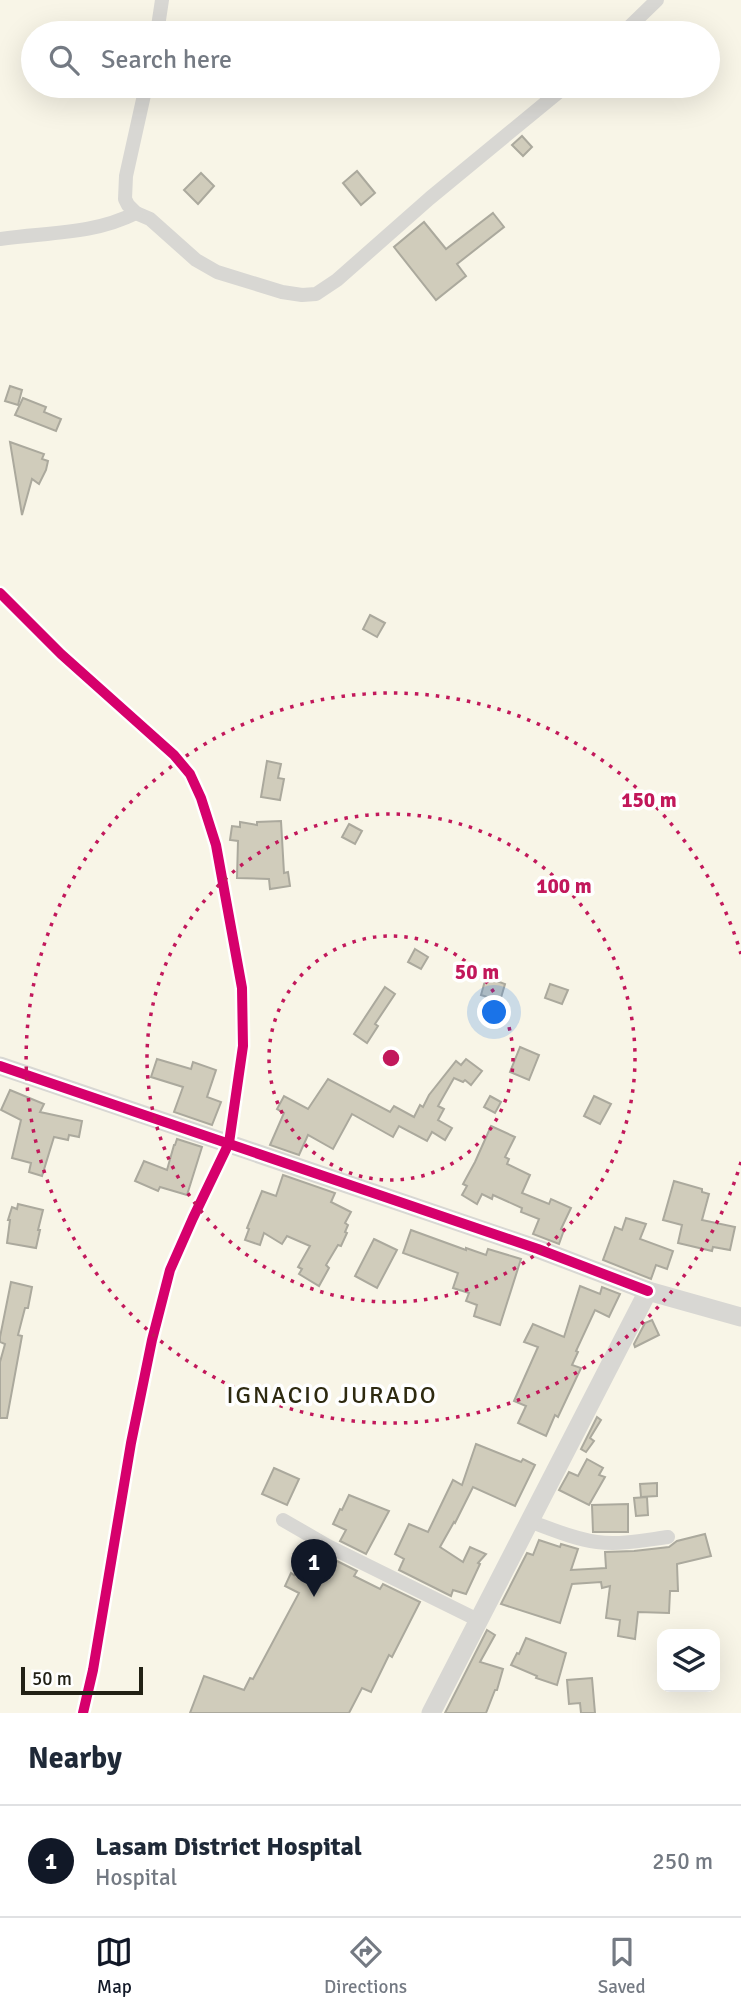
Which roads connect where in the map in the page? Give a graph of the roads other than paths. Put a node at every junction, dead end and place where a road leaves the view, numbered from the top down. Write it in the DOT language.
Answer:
graph roads {
  1 [pos="162,0"];
  2 [pos="657,0"];
  3 [pos="159,21"];
  4 [pos="635,21"];
  5 [pos="143,98"];
  6 [pos="551,98"];
  7 [pos="136,213"];
  8 [pos="0,239"];
  9 [pos="0,593"];
  10 [pos="0,1066"];
  11 [pos="229,1143"];
  12 [pos="648,1291"];
  13 [pos="741,1317"];
  14 [pos="283,1520"];
  15 [pos="530,1521"];
  16 [pos="668,1537"];
  17 [pos="478,1620"];
  18 [pos="83,1713"];
  19 [pos="431,1713"];
  1 -- 3 [label="street"];
  2 -- 4 [label="street"];
  5 -- 7 [label="street"];
  6 -- 7 [label="street"];
  7 -- 8 [label="street"];
  9 -- 11 [label="street"];
  10 -- 11 [label="street"];
  11 -- 12 [label="street"];
  11 -- 18 [label="street"];
  12 -- 13 [label="street"];
  12 -- 15 [label="street"];
  14 -- 17 [label="street"];
  15 -- 16 [label="street"];
  15 -- 17 [label="street"];
  17 -- 19 [label="street"];
}
